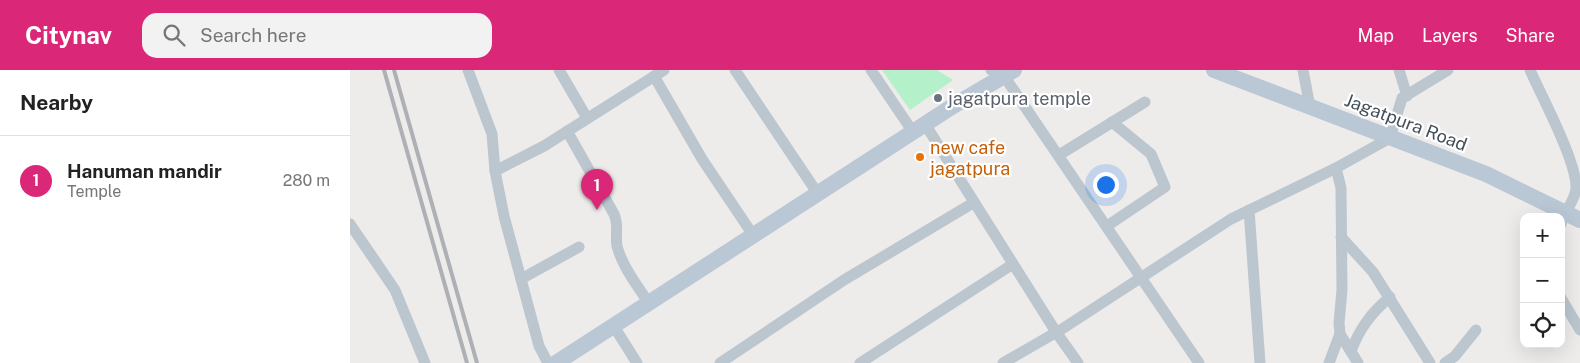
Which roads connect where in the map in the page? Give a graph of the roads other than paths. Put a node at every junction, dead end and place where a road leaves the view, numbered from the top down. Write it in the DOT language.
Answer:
graph roads {
  1 [pos="468,70"];
  2 [pos="559,70"];
  3 [pos="735,70"];
  4 [pos="871,70"];
  5 [pos="1214,70"];
  6 [pos="1303,70"];
  7 [pos="1400,70"];
  8 [pos="1448,70"];
  9 [pos="1530,70"];
  10 [pos="1003,72"];
  11 [pos="659,73"];
  12 [pos="1407,96"];
  13 [pos="1145,102"];
  14 [pos="1310,107"];
  15 [pos="587,118"];
  16 [pos="1112,122"];
  17 [pos="919,128"];
  18 [pos="567,131"];
  19 [pos="1390,138"];
  20 [pos="1059,155"];
  21 [pos="1336,168"];
  22 [pos="496,171"];
  23 [pos="818,194"];
  24 [pos="974,203"];
  25 [pos="1249,210"];
  26 [pos="1552,213"];
  27 [pos="1565,213"];
  28 [pos="1565,219"];
  29 [pos="1580,220"];
  30 [pos="350,224"];
  31 [pos="1107,226"];
  32 [pos="753,235"];
  33 [pos="1342,237"];
  34 [pos="579,247"];
  35 [pos="1013,264"];
  36 [pos="1142,277"];
  37 [pos="521,279"];
  38 [pos="1390,297"];
  39 [pos="648,302"];
  40 [pos="1564,303"];
  41 [pos="613,325"];
  42 [pos="1476,330"];
  43 [pos="1580,330"];
  44 [pos="1056,332"];
  45 [pos="1340,334"];
  46 [pos="1351,351"];
  47 [pos="1458,352"];
  48 [pos="425,363"];
  49 [pos="548,363"];
  50 [pos="556,363"];
  51 [pos="637,363"];
  52 [pos="720,363"];
  53 [pos="860,363"];
  54 [pos="1003,363"];
  55 [pos="1078,363"];
  56 [pos="1199,363"];
  57 [pos="1260,363"];
  58 [pos="1329,363"];
  59 [pos="1358,363"];
  60 [pos="1430,363"];
  61 [pos="1445,363"];
  62 [pos="1464,363"];
  1 -- 22 [label="street"];
  2 -- 15 [label="street"];
  3 -- 23 [label="street"];
  4 -- 17 [label="street"];
  5 -- 14 [label="street, Jagatpura Road"];
  6 -- 14 [label="street"];
  7 -- 12 [label="street"];
  8 -- 12 [label="street"];
  9 -- 27 [label="street"];
  10 -- 17 [label="street"];
  10 -- 20 [label="street"];
  11 -- 15 [label="street"];
  11 -- 32 [label="street"];
  12 -- 19 [label="street"];
  13 -- 16 [label="street"];
  14 -- 19 [label="street, Jagatpura Road"];
  15 -- 18 [label="street"];
  16 -- 20 [label="street"];
  16 -- 31 [label="street"];
  17 -- 23 [label="street"];
  17 -- 24 [label="street"];
  18 -- 22 [label="street"];
  18 -- 39 [label="street"];
  19 -- 21 [label="street"];
  19 -- 26 [label="street, Jagatpura Road"];
  20 -- 31 [label="street"];
  21 -- 25 [label="street"];
  21 -- 33 [label="street"];
  22 -- 37 [label="street"];
  23 -- 32 [label="street"];
  24 -- 35 [label="street"];
  24 -- 52 [label="street"];
  25 -- 36 [label="street"];
  25 -- 57 [label="street"];
  28 -- 29 [label="street, Jagatpura Road"];
  30 -- 48 [label="street"];
  31 -- 36 [label="street"];
  32 -- 39 [label="street"];
  33 -- 38 [label="street"];
  33 -- 45 [label="street"];
  34 -- 37 [label="street"];
  35 -- 44 [label="street"];
  35 -- 53 [label="street"];
  36 -- 44 [label="street"];
  36 -- 56 [label="street"];
  37 -- 49 [label="street"];
  38 -- 46 [label="street"];
  38 -- 60 [label="street"];
  39 -- 41 [label="street"];
  40 -- 43 [label="street"];
  41 -- 50 [label="street"];
  41 -- 51 [label="street"];
  42 -- 47 [label="street"];
  44 -- 54 [label="street"];
  44 -- 55 [label="street"];
  45 -- 46 [label="street"];
  45 -- 58 [label="street"];
  46 -- 59 [label="street"];
  47 -- 61 [label="street"];
  47 -- 62 [label="street"];
}
